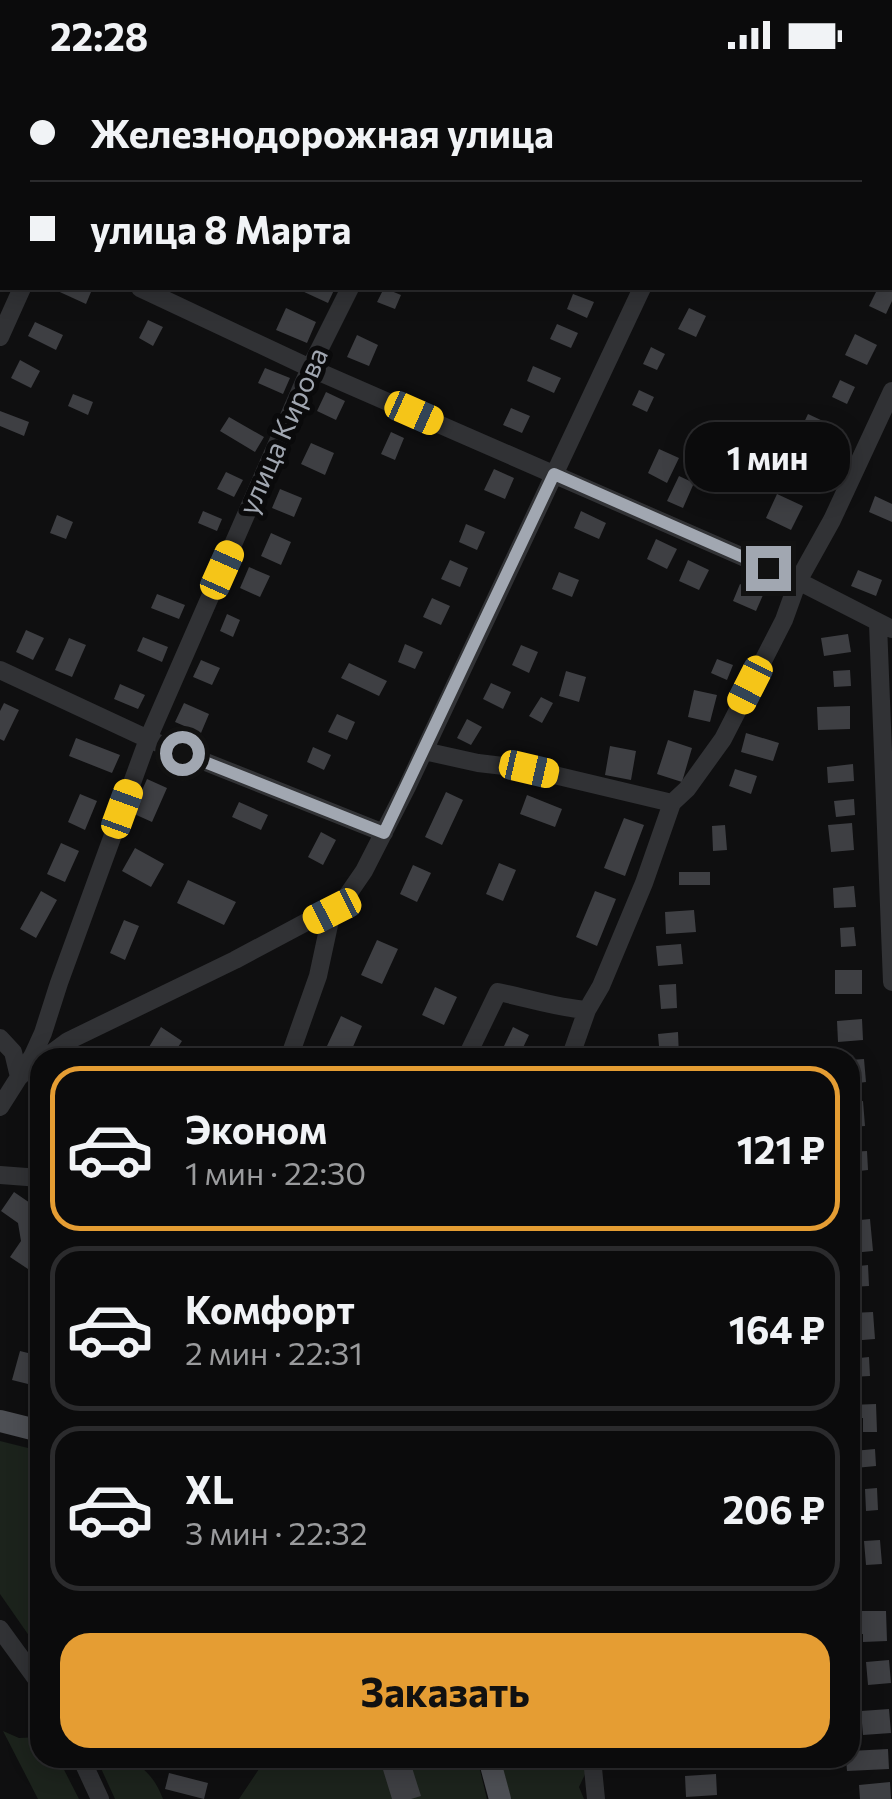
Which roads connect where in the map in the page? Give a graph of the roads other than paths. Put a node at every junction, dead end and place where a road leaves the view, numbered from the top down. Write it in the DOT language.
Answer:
graph roads {
  1 [pos="21,290"];
  2 [pos="144,290"];
  3 [pos="349,290"];
  4 [pos="641,290"];
  5 [pos="0,337"];
  6 [pos="310,368"];
  7 [pos="892,391"];
  8 [pos="554,474"];
  9 [pos="798,581"];
  10 [pos="885,626"];
  11 [pos="0,670"];
  12 [pos="148,740"];
  13 [pos="424,751"];
  14 [pos="672,803"];
  15 [pos="384,833"];
  16 [pos="332,911"];
  17 [pos="892,982"];
  18 [pos="586,1010"];
  19 [pos="0,1038"];
  20 [pos="36,1048"];
  21 [pos="58,1048"];
  22 [pos="292,1048"];
  23 [pos="471,1048"];
  24 [pos="573,1048"];
  25 [pos="30,1059"];
  26 [pos="30,1068"];
  27 [pos="18,1077"];
  28 [pos="0,1107"];
  29 [pos="0,1175"];
  30 [pos="30,1177"];
  31 [pos="0,1421"];
  32 [pos="30,1428"];
  33 [pos="0,1629"];
  34 [pos="30,1670"];
  35 [pos="86,1768"];
  36 [pos="492,1768"];
  37 [pos="593,1768"];
  38 [pos="100,1799"];
  39 [pos="500,1799"];
  40 [pos="596,1799"];
  1 -- 5 [label="street"];
  2 -- 6 [label="street"];
  3 -- 6 [label="street, улица Кирова"];
  4 -- 8 [label="street"];
  6 -- 8 [label="street"];
  6 -- 12 [label="street, улица Кирова"];
  7 -- 9 [label="street"];
  8 -- 9 [label="street"];
  8 -- 13 [label="street"];
  9 -- 10 [label="street"];
  9 -- 14 [label="street"];
  10 -- 17 [label="street"];
  11 -- 12 [label="street"];
  12 -- 15 [label="street"];
  12 -- 20 [label="street, улица Кирова"];
  13 -- 14 [label="street"];
  13 -- 15 [label="street"];
  14 -- 18 [label="street"];
  15 -- 16 [label="street"];
  16 -- 21 [label="street"];
  16 -- 22 [label="street"];
  18 -- 23 [label="street"];
  18 -- 24 [label="street"];
  19 -- 27 [label="street"];
  25 -- 27 [label="street, улица Кирова"];
  26 -- 27 [label="street"];
  27 -- 28 [label="street, улица Кирова"];
  29 -- 30 [label="street"];
  31 -- 32 [label="main road"];
  33 -- 34 [label="street"];
  35 -- 38 [label="street"];
  36 -- 39 [label="main road"];
  37 -- 40 [label="street"];
}
